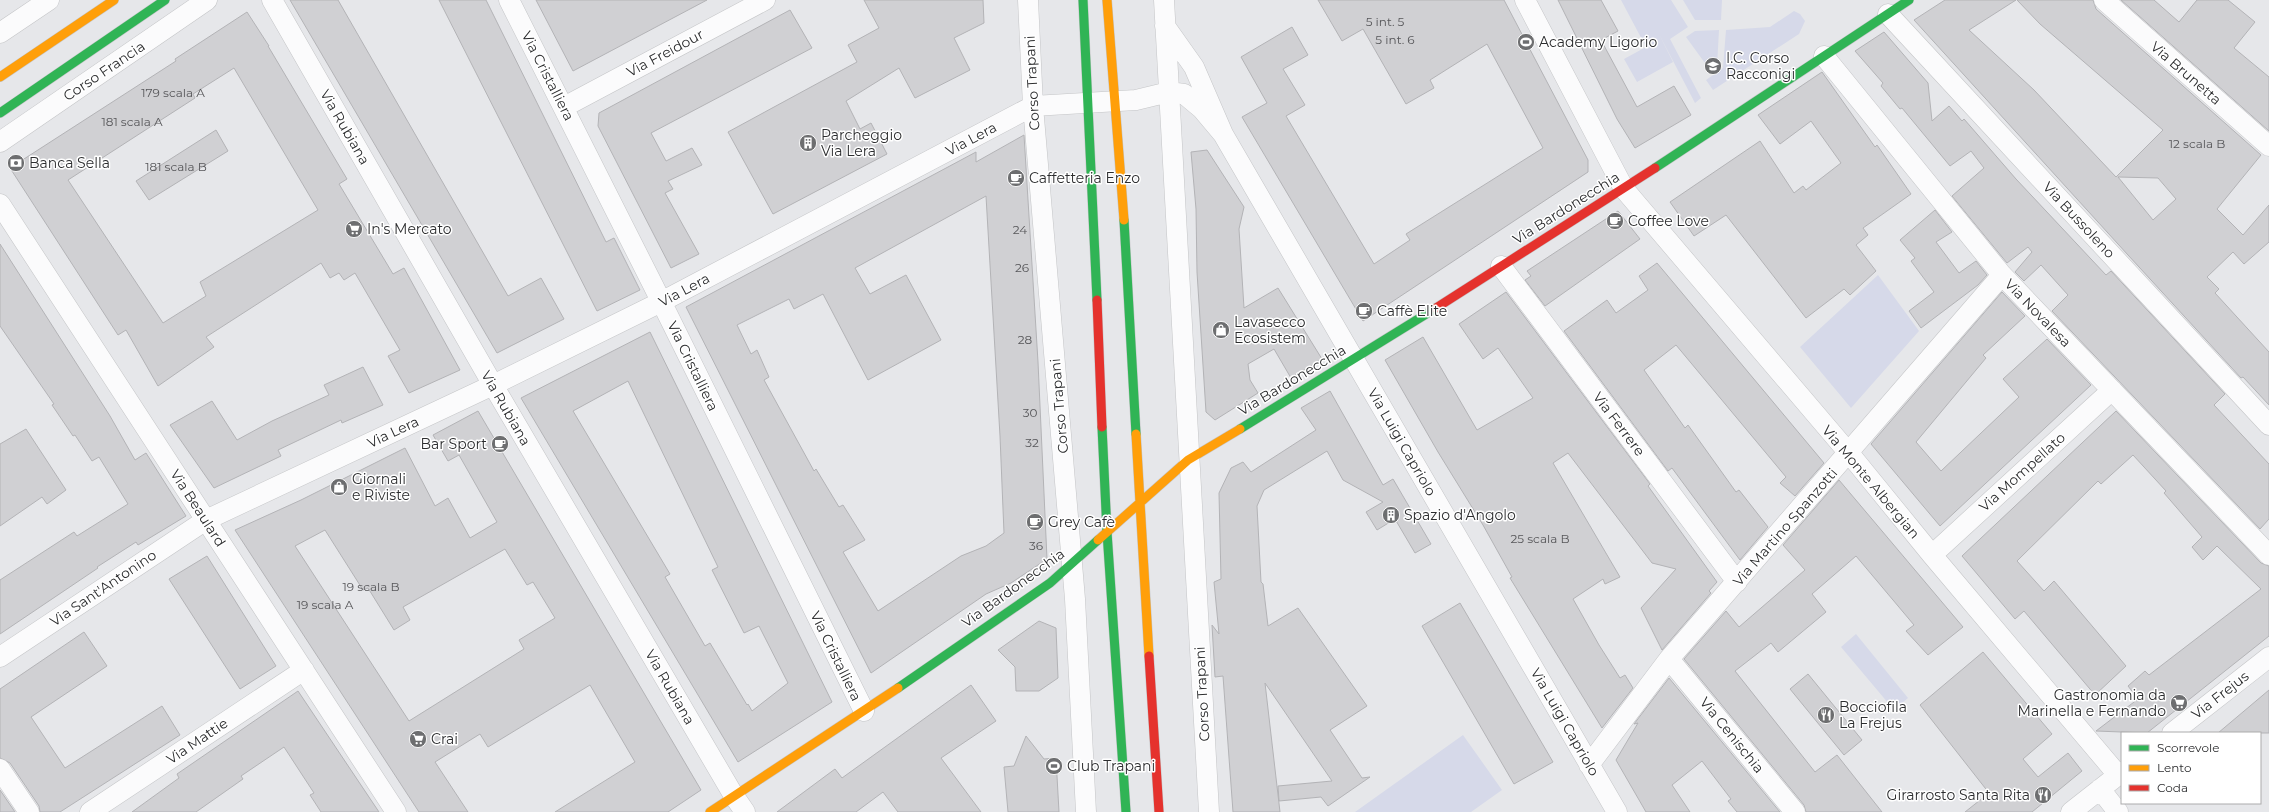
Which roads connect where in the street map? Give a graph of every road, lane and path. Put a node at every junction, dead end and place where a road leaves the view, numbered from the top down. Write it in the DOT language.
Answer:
graph roads {
  1 [pos="49,0"];
  2 [pos="114,0"];
  3 [pos="165,0"];
  4 [pos="207,0"];
  5 [pos="272,0"];
  6 [pos="509,0"];
  7 [pos="765,0"];
  8 [pos="1028,0"];
  9 [pos="1083,0"];
  10 [pos="1107,0"];
  11 [pos="1164,0"];
  12 [pos="1525,0"];
  13 [pos="1909,0"];
  14 [pos="2104,0"];
  15 [pos="1888,14"];
  16 [pos="1165,26"];
  17 [pos="0,34"];
  18 [pos="1824,56"];
  19 [pos="0,78"];
  20 [pos="1169,92"];
  21 [pos="1113,102"];
  22 [pos="1089,103"];
  23 [pos="1033,106"];
  24 [pos="564,107"];
  25 [pos="0,112"];
  26 [pos="1224,134"];
  27 [pos="0,142"];
  28 [pos="2269,146"];
  29 [pos="1624,189"];
  30 [pos="0,204"];
  31 [pos="1501,266"];
  32 [pos="2002,275"];
  33 [pos="661,302"];
  34 [pos="1354,360"];
  35 [pos="493,385"];
  36 [pos="2112,390"];
  37 [pos="2269,425"];
  38 [pos="1849,453"];
  39 [pos="1188,460"];
  40 [pos="1139,503"];
  41 [pos="206,520"];
  42 [pos="1107,532"];
  43 [pos="1932,555"];
  44 [pos="2269,555"];
  45 [pos="1072,564"];
  46 [pos="1738,582"];
  47 [pos="0,657"];
  48 [pos="2269,657"];
  49 [pos="1669,659"];
  50 [pos="304,670"];
  51 [pos="864,711"];
  52 [pos="2173,732"];
  53 [pos="1590,765"];
  54 [pos="0,769"];
  55 [pos="2120,773"];
  56 [pos="2100,789"];
  57 [pos="739,804"];
  58 [pos="29,812"];
  59 [pos="90,812"];
  60 [pos="396,812"];
  61 [pos="710,812"];
  62 [pos="1086,812"];
  63 [pos="1126,812"];
  64 [pos="1159,812"];
  65 [pos="1209,812"];
  66 [pos="1617,812"];
  67 [pos="1795,812"];
  68 [pos="2071,812"];
  69 [pos="2118,812"];
  1 -- 17 [label="street"];
  2 -- 19 [label="main road"];
  3 -- 25 [label="main road, Corso Francia"];
  4 -- 27 [label="street, Corso Francia"];
  5 -- 35 [label="street, Via Rubiana"];
  6 -- 24 [label="street, Via Cristalliera"];
  7 -- 24 [label="street, Via Freidour"];
  8 -- 23 [label="street, Corso Trapani"];
  9 -- 22 [label="main road"];
  10 -- 21 [label="main road"];
  11 -- 16 [label="street, Corso Trapani"];
  12 -- 29 [label="street, Via Monte Albergian"];
  13 -- 15 [label="main road, Via Bardonecchia"];
  14 -- 28 [label="street, Via Brunetta"];
  15 -- 18 [label="main road, Via Bardonecchia"];
  15 -- 37 [label="street, Via Bussoleno"];
  16 -- 20 [label="street, Corso Trapani"];
  16 -- 26 [label="street, Via Luigi Capriolo"];
  18 -- 29 [label="main road, Via Bardonecchia"];
  18 -- 32 [label="street, Via Novalesa"];
  20 -- 21 [label="street, Via Lera"];
  20 -- 26 [label="street, Via Luigi Capriolo"];
  20 -- 39 [label="street, Corso Trapani"];
  21 -- 22 [label="street, Via Lera"];
  21 -- 40 [label="main road"];
  22 -- 23 [label="street, Via Lera"];
  22 -- 42 [label="main road"];
  23 -- 33 [label="street, Via Lera"];
  23 -- 45 [label="street, Corso Trapani"];
  24 -- 33 [label="street, Via Cristalliera"];
  26 -- 34 [label="street, Via Luigi Capriolo"];
  29 -- 31 [label="main road, Via Bardonecchia"];
  29 -- 38 [label="street, Via Monte Albergian"];
  30 -- 41 [label="street, Via Beaulard"];
  31 -- 34 [label="main road, Via Bardonecchia"];
  31 -- 46 [label="street, Via Ferrere"];
  32 -- 36 [label="street, Via Novalesa"];
  32 -- 38 [label="street, Via Martino Spanzotti"];
  33 -- 35 [label="street, Via Lera"];
  33 -- 51 [label="street, Via Cristalliera"];
  34 -- 39 [label="main road, Via Bardonecchia"];
  34 -- 53 [label="street, Via Luigi Capriolo"];
  35 -- 41 [label="street, Via Lera"];
  35 -- 57 [label="street, Via Rubiana"];
  36 -- 43 [label="street, Via Mompellato"];
  36 -- 44 [label="street, Via Novalesa"];
  38 -- 43 [label="street, Via Monte Albergian"];
  38 -- 46 [label="street, Via Martino Spanzotti"];
  39 -- 40 [label="main road, Via Bardonecchia"];
  39 -- 65 [label="street, Corso Trapani"];
  40 -- 42 [label="main road, Via Bardonecchia"];
  40 -- 64 [label="main road"];
  41 -- 47 [label="street, Via Sant'Antonino"];
  41 -- 50 [label="street, Via Beaulard"];
  42 -- 45 [label="main road, Via Bardonecchia"];
  42 -- 63 [label="main road"];
  43 -- 55 [label="street, Via Monte Albergian"];
  45 -- 51 [label="main road, Via Bardonecchia"];
  45 -- 62 [label="street, Corso Trapani"];
  46 -- 49 [label="street, Via Martino Spanzotti"];
  48 -- 52 [label="street, Via Frejus"];
  49 -- 53 [label="street, Via Martino Spanzotti"];
  49 -- 67 [label="street, Via Cenischia"];
  50 -- 59 [label="street, Via Mattie"];
  50 -- 60 [label="street, Via Beaulard"];
  51 -- 57 [label="main road, Via Bardonecchia"];
  53 -- 66 [label="street, Via Luigi Capriolo"];
  54 -- 58 [label="street"];
  55 -- 56 [label="street"];
  56 -- 68 [label="street"];
  56 -- 69 [label="street"];
  57 -- 61 [label="main road, Via Bardonecchia"];
}
